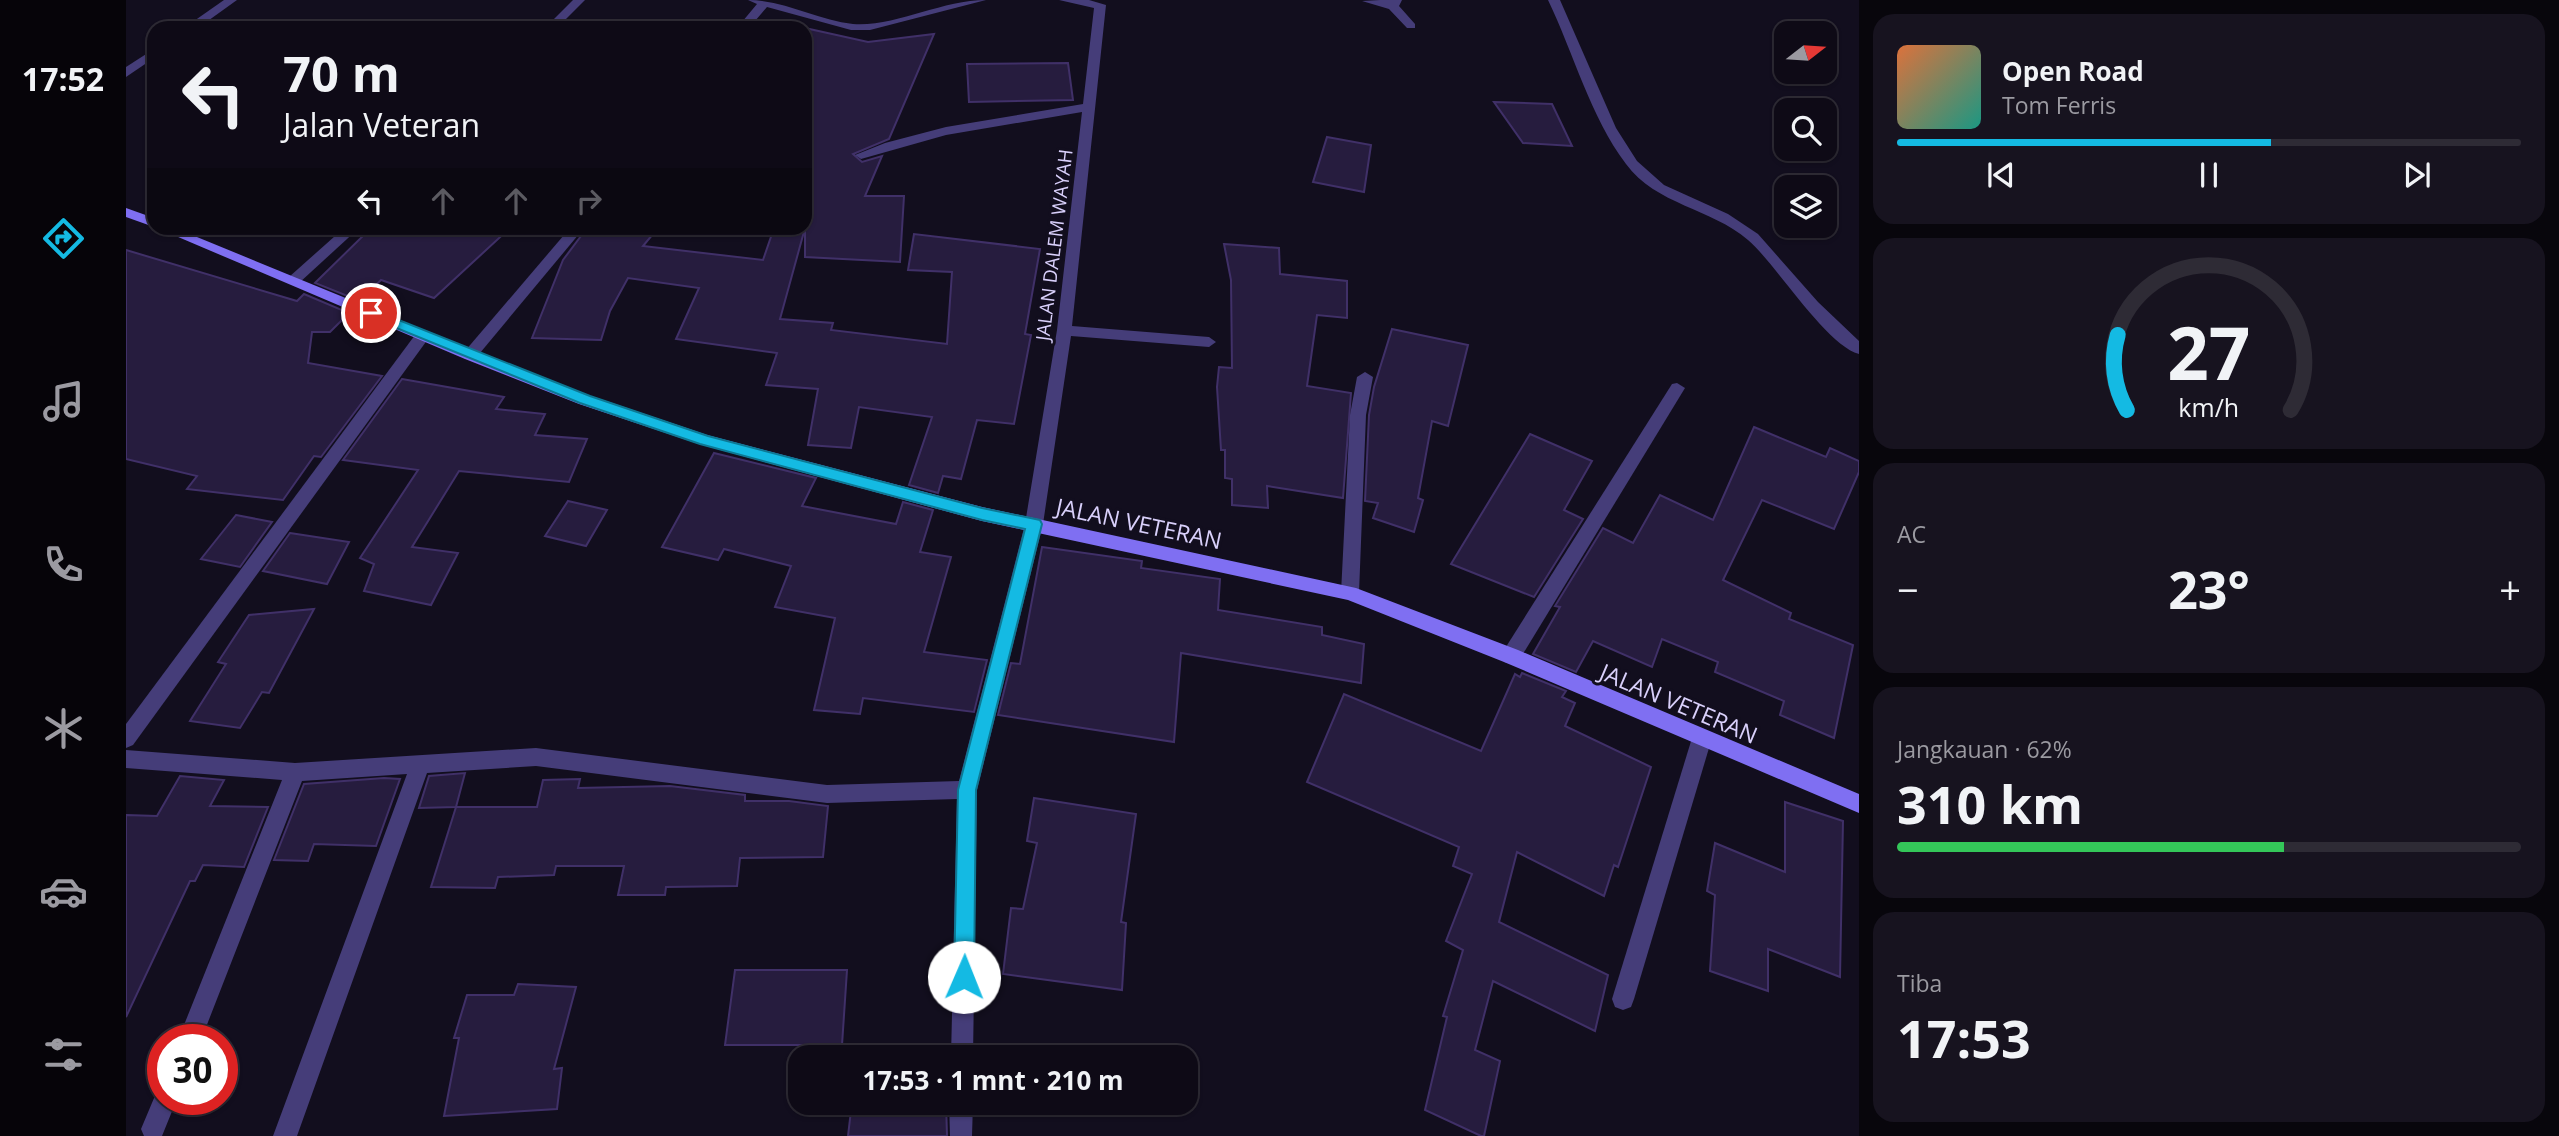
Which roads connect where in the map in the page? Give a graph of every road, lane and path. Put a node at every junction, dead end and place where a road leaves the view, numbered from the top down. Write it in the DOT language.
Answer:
graph roads {
  1 [pos="231,0"];
  2 [pos="579,0"];
  3 [pos="980,0"];
  4 [pos="1065,0"];
  5 [pos="1554,0"];
  6 [pos="759,1"];
  7 [pos="1368,1"];
  8 [pos="1103,2"];
  9 [pos="1394,3"];
  10 [pos="200,21"];
  11 [pos="558,21"];
  12 [pos="747,21"];
  13 [pos="1411,26"];
  14 [pos="147,58"];
  15 [pos="126,73"];
  16 [pos="1090,107"];
  17 [pos="861,155"];
  18 [pos="126,212"];
  19 [pos="147,220"];
  20 [pos="184,235"];
  21 [pos="344,235"];
  22 [pos="571,235"];
  23 [pos="295,280"];
  24 [pos="1064,330"];
  25 [pos="423,335"];
  26 [pos="1209,342"];
  27 [pos="1859,349"];
  28 [pos="470,355"];
  29 [pos="1365,377"];
  30 [pos="1677,388"];
  31 [pos="1034,524"];
  32 [pos="1350,593"];
  33 [pos="1511,656"];
  34 [pos="1702,738"];
  35 [pos="126,739"];
  36 [pos="126,759"];
  37 [pos="419,764"];
  38 [pos="295,772"];
  39 [pos="967,790"];
  40 [pos="1859,804"];
  41 [pos="1623,999"];
  42 [pos="195,1024"];
  43 [pos="962,1045"];
  44 [pos="159,1115"];
  45 [pos="961,1115"];
  46 [pos="153,1129"];
  47 [pos="961,1135"];
  48 [pos="285,1136"];
  1 -- 10 [label="street"];
  2 -- 11 [label="street"];
  3 -- 6 [label="street"];
  4 -- 8 [label="street, JALAN DALEM WAYAH"];
  5 -- 27 [label="street"];
  6 -- 12 [label="street"];
  7 -- 9 [label="street"];
  8 -- 16 [label="street, JALAN DALEM WAYAH"];
  9 -- 13 [label="street"];
  14 -- 15 [label="street"];
  16 -- 17 [label="street"];
  16 -- 24 [label="street, JALAN DALEM WAYAH"];
  18 -- 19 [label="street, JALAN VETERAN"];
  20 -- 23 [label="street, JALAN VETERAN"];
  21 -- 23 [label="street"];
  22 -- 28 [label="street"];
  23 -- 25 [label="street, JALAN VETERAN"];
  24 -- 26 [label="street"];
  24 -- 31 [label="street, JALAN DALEM WAYAH"];
  25 -- 28 [label="street, JALAN VETERAN"];
  25 -- 35 [label="street"];
  28 -- 31 [label="street, JALAN VETERAN"];
  29 -- 32 [label="street"];
  30 -- 33 [label="street"];
  31 -- 32 [label="street, JALAN VETERAN"];
  31 -- 39 [label="street, JALAN DALEM WAYAH"];
  32 -- 33 [label="street, JALAN VETERAN"];
  33 -- 34 [label="street, JALAN VETERAN"];
  34 -- 40 [label="street, JALAN VETERAN"];
  34 -- 41 [label="street"];
  36 -- 38 [label="street"];
  37 -- 38 [label="street"];
  37 -- 39 [label="street"];
  37 -- 48 [label="street"];
  38 -- 42 [label="street"];
  39 -- 43 [label="street, JALAN DALEM WAYAH"];
  44 -- 46 [label="street"];
  45 -- 47 [label="street"];
}
